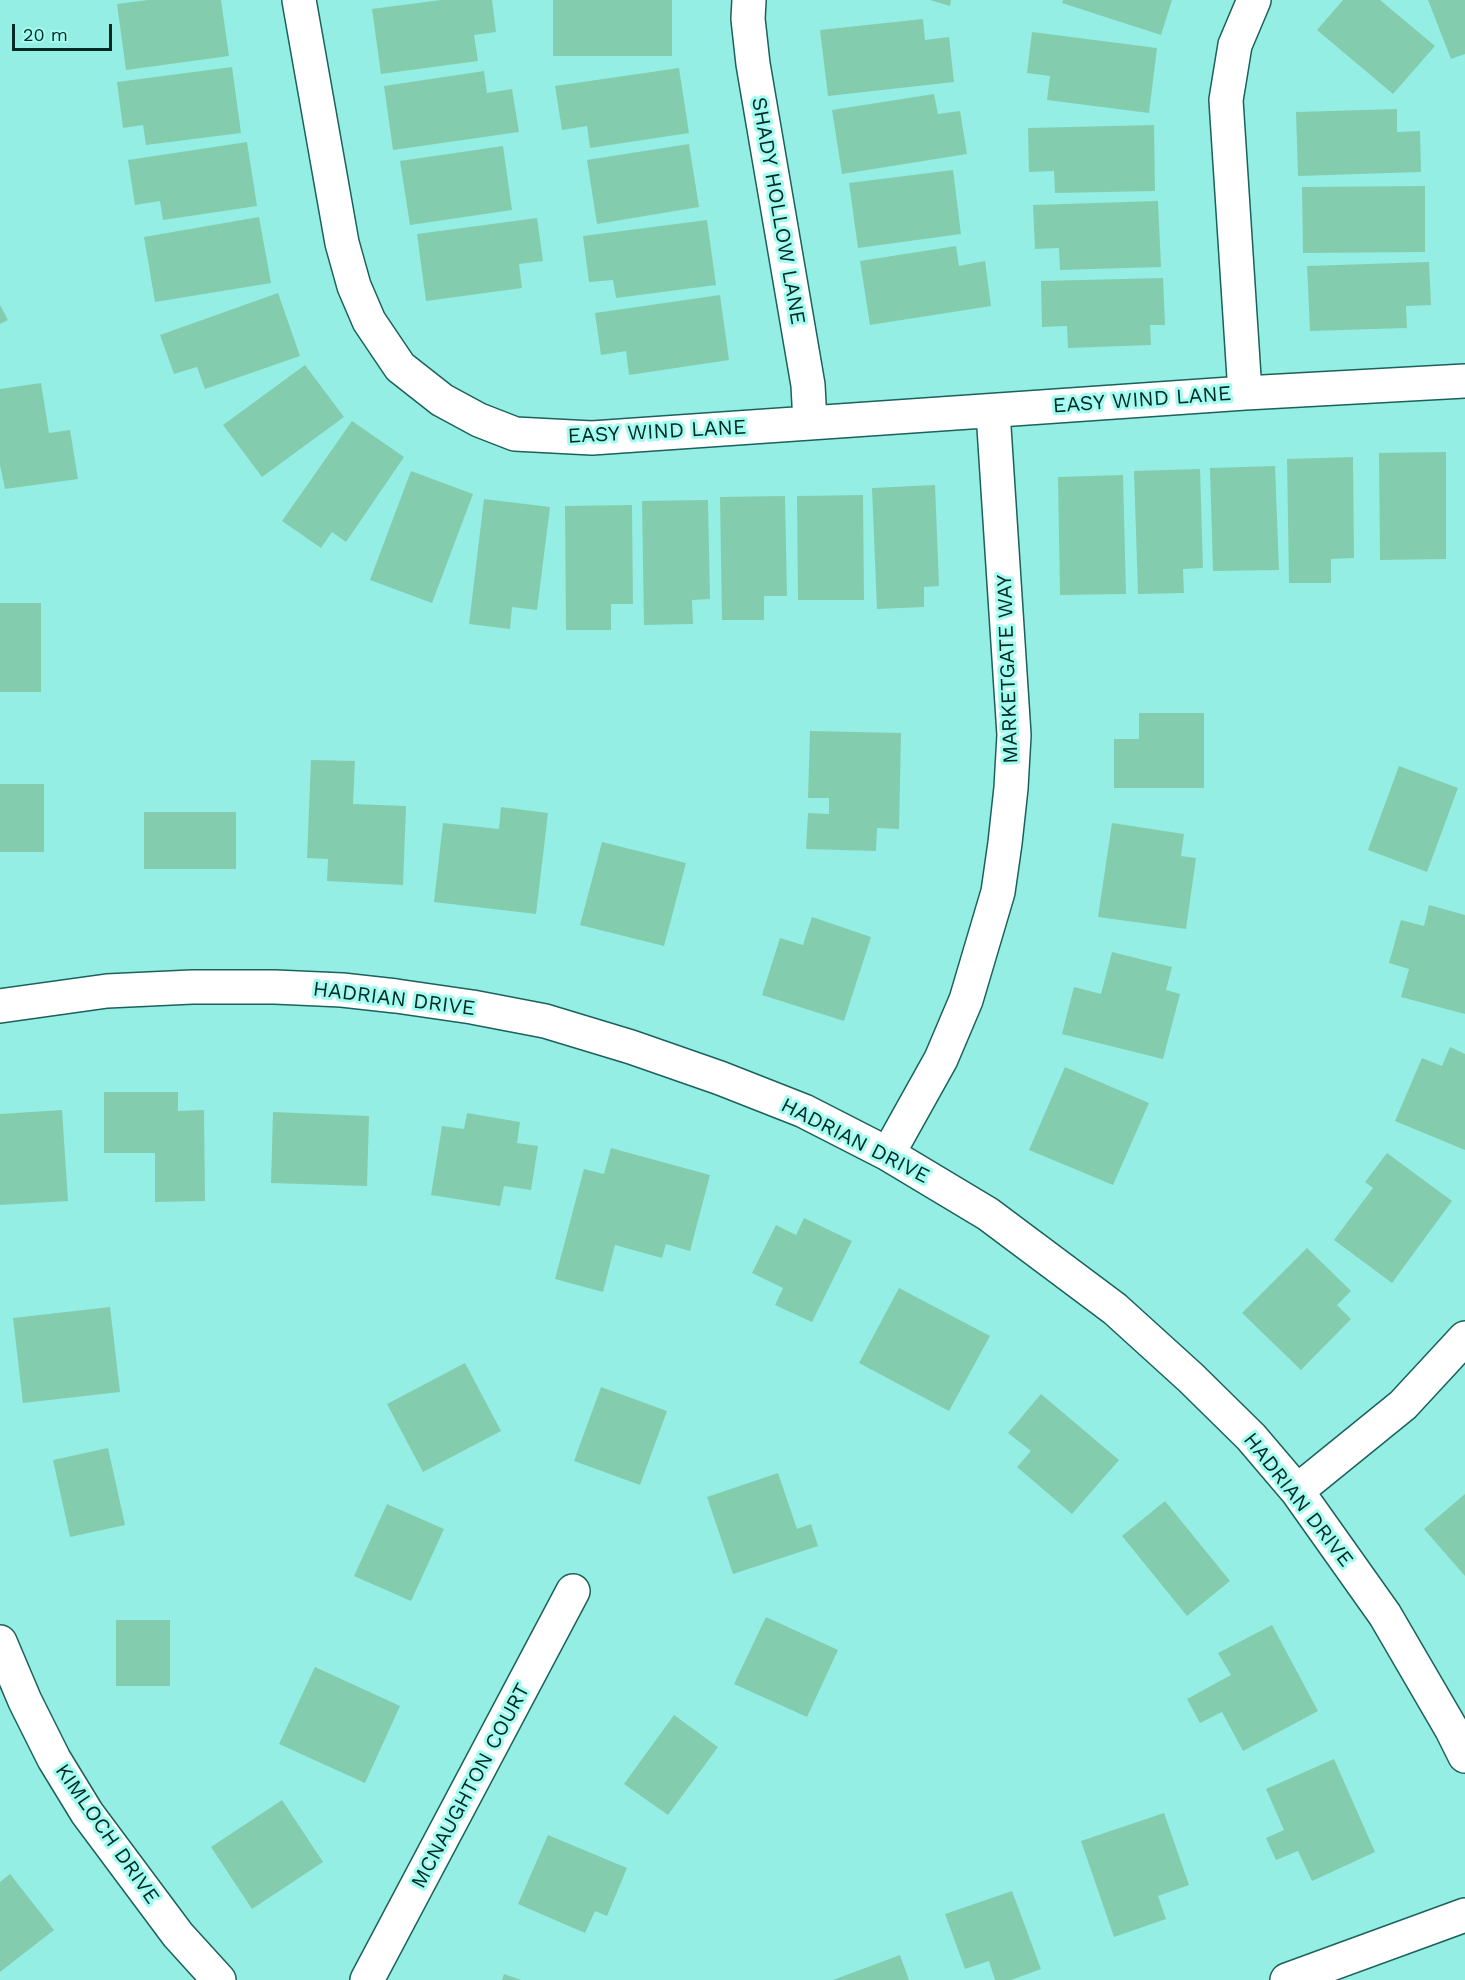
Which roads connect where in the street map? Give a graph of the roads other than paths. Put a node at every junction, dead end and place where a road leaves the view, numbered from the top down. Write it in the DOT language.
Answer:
graph roads {
  1 [pos="299,0"];
  2 [pos="749,0"];
  3 [pos="1254,0"];
  4 [pos="1465,381"];
  5 [pos="1245,393"];
  6 [pos="993,412"];
  7 [pos="810,423"];
  8 [pos="0,1006"];
  9 [pos="888,1154"];
  10 [pos="1465,1338"];
  11 [pos="1297,1491"];
  12 [pos="573,1591"];
  13 [pos="0,1642"];
  14 [pos="1465,1756"];
  15 [pos="1465,1915"];
  16 [pos="219,1980"];
  17 [pos="367,1980"];
  18 [pos="1287,1980"];
  1 -- 7 [label="street, EASY WIND LANE"];
  2 -- 7 [label="street, SHADY HOLLOW LANE"];
  3 -- 5 [label="street, EASY WIND LANE"];
  4 -- 5 [label="street, EASY WIND LANE"];
  5 -- 6 [label="street, EASY WIND LANE"];
  6 -- 7 [label="street, EASY WIND LANE"];
  6 -- 9 [label="street, MARKETGATE WAY"];
  8 -- 9 [label="street, HADRIAN DRIVE"];
  9 -- 11 [label="street, HADRIAN DRIVE"];
  10 -- 11 [label="street"];
  11 -- 14 [label="street, HADRIAN DRIVE"];
  12 -- 17 [label="street, MCNAUGHTON COURT"];
  13 -- 16 [label="street, KIMLOCH DRIVE"];
  15 -- 18 [label="street"];
}
